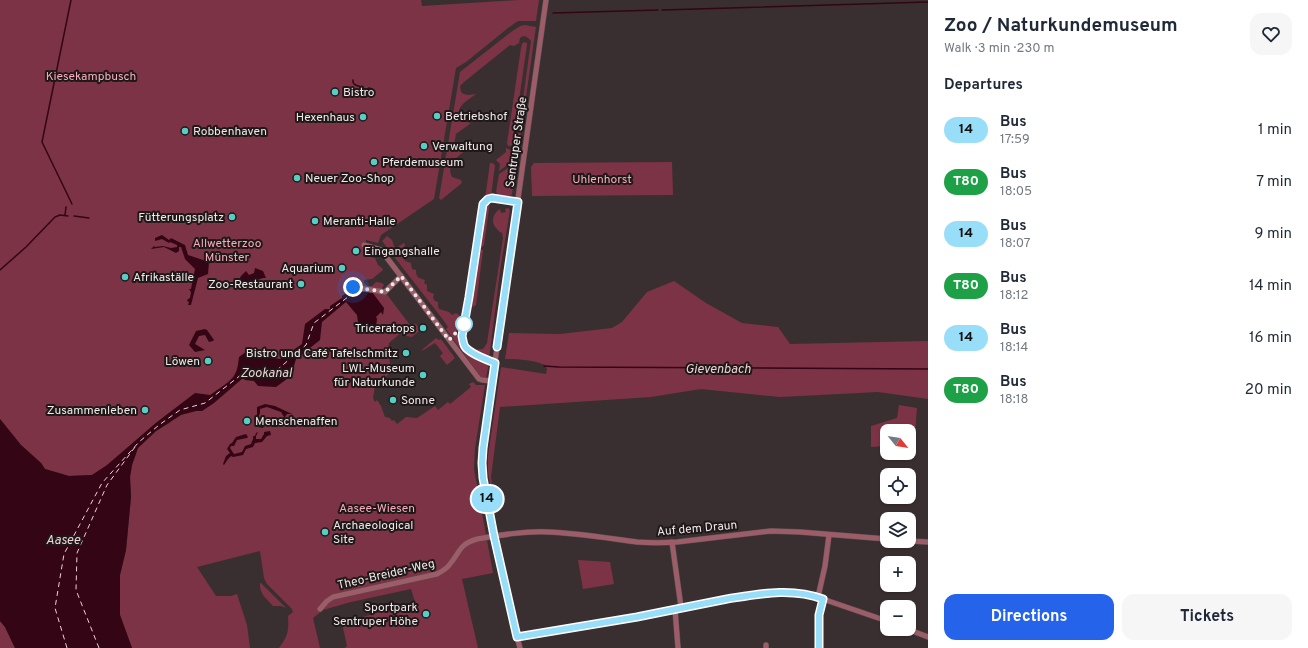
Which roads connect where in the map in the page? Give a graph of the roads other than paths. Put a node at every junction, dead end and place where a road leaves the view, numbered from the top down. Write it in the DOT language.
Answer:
graph roads {
  1 [pos="546,0"];
  2 [pos="364,245"];
  3 [pos="401,276"];
  4 [pos="353,287"];
  5 [pos="492,381"];
  6 [pos="829,535"];
  7 [pos="494,536"];
  8 [pos="880,539"];
  9 [pos="916,541"];
  10 [pos="672,542"];
  11 [pos="928,542"];
  12 [pos="820,598"];
  13 [pos="681,607"];
  14 [pos="320,609"];
  15 [pos="675,609"];
  16 [pos="880,619"];
  17 [pos="916,632"];
  18 [pos="517,637"];
  19 [pos="928,637"];
  20 [pos="520,648"];
  21 [pos="678,648"];
  22 [pos="819,648"];
  1 -- 5 [label="street, Sentruper Straße"];
  2 -- 3 [label="street"];
  3 -- 4 [label="street"];
  3 -- 5 [label="street"];
  5 -- 7 [label="street, Sentruper Straße"];
  6 -- 8 [label="street, Auf dem Draun"];
  6 -- 10 [label="street, Auf dem Draun"];
  6 -- 12 [label="street"];
  7 -- 10 [label="street, Auf dem Draun"];
  7 -- 14 [label="street, Theo-Breider-Weg"];
  7 -- 18 [label="street, Sentruper Straße"];
  9 -- 11 [label="street"];
  10 -- 13 [label="street"];
  12 -- 13 [label="street"];
  12 -- 16 [label="street"];
  12 -- 22 [label="street"];
  13 -- 15 [label="street"];
  15 -- 18 [label="street"];
  15 -- 21 [label="street"];
  17 -- 19 [label="street"];
  18 -- 20 [label="street, Sentruper Straße"];
}
